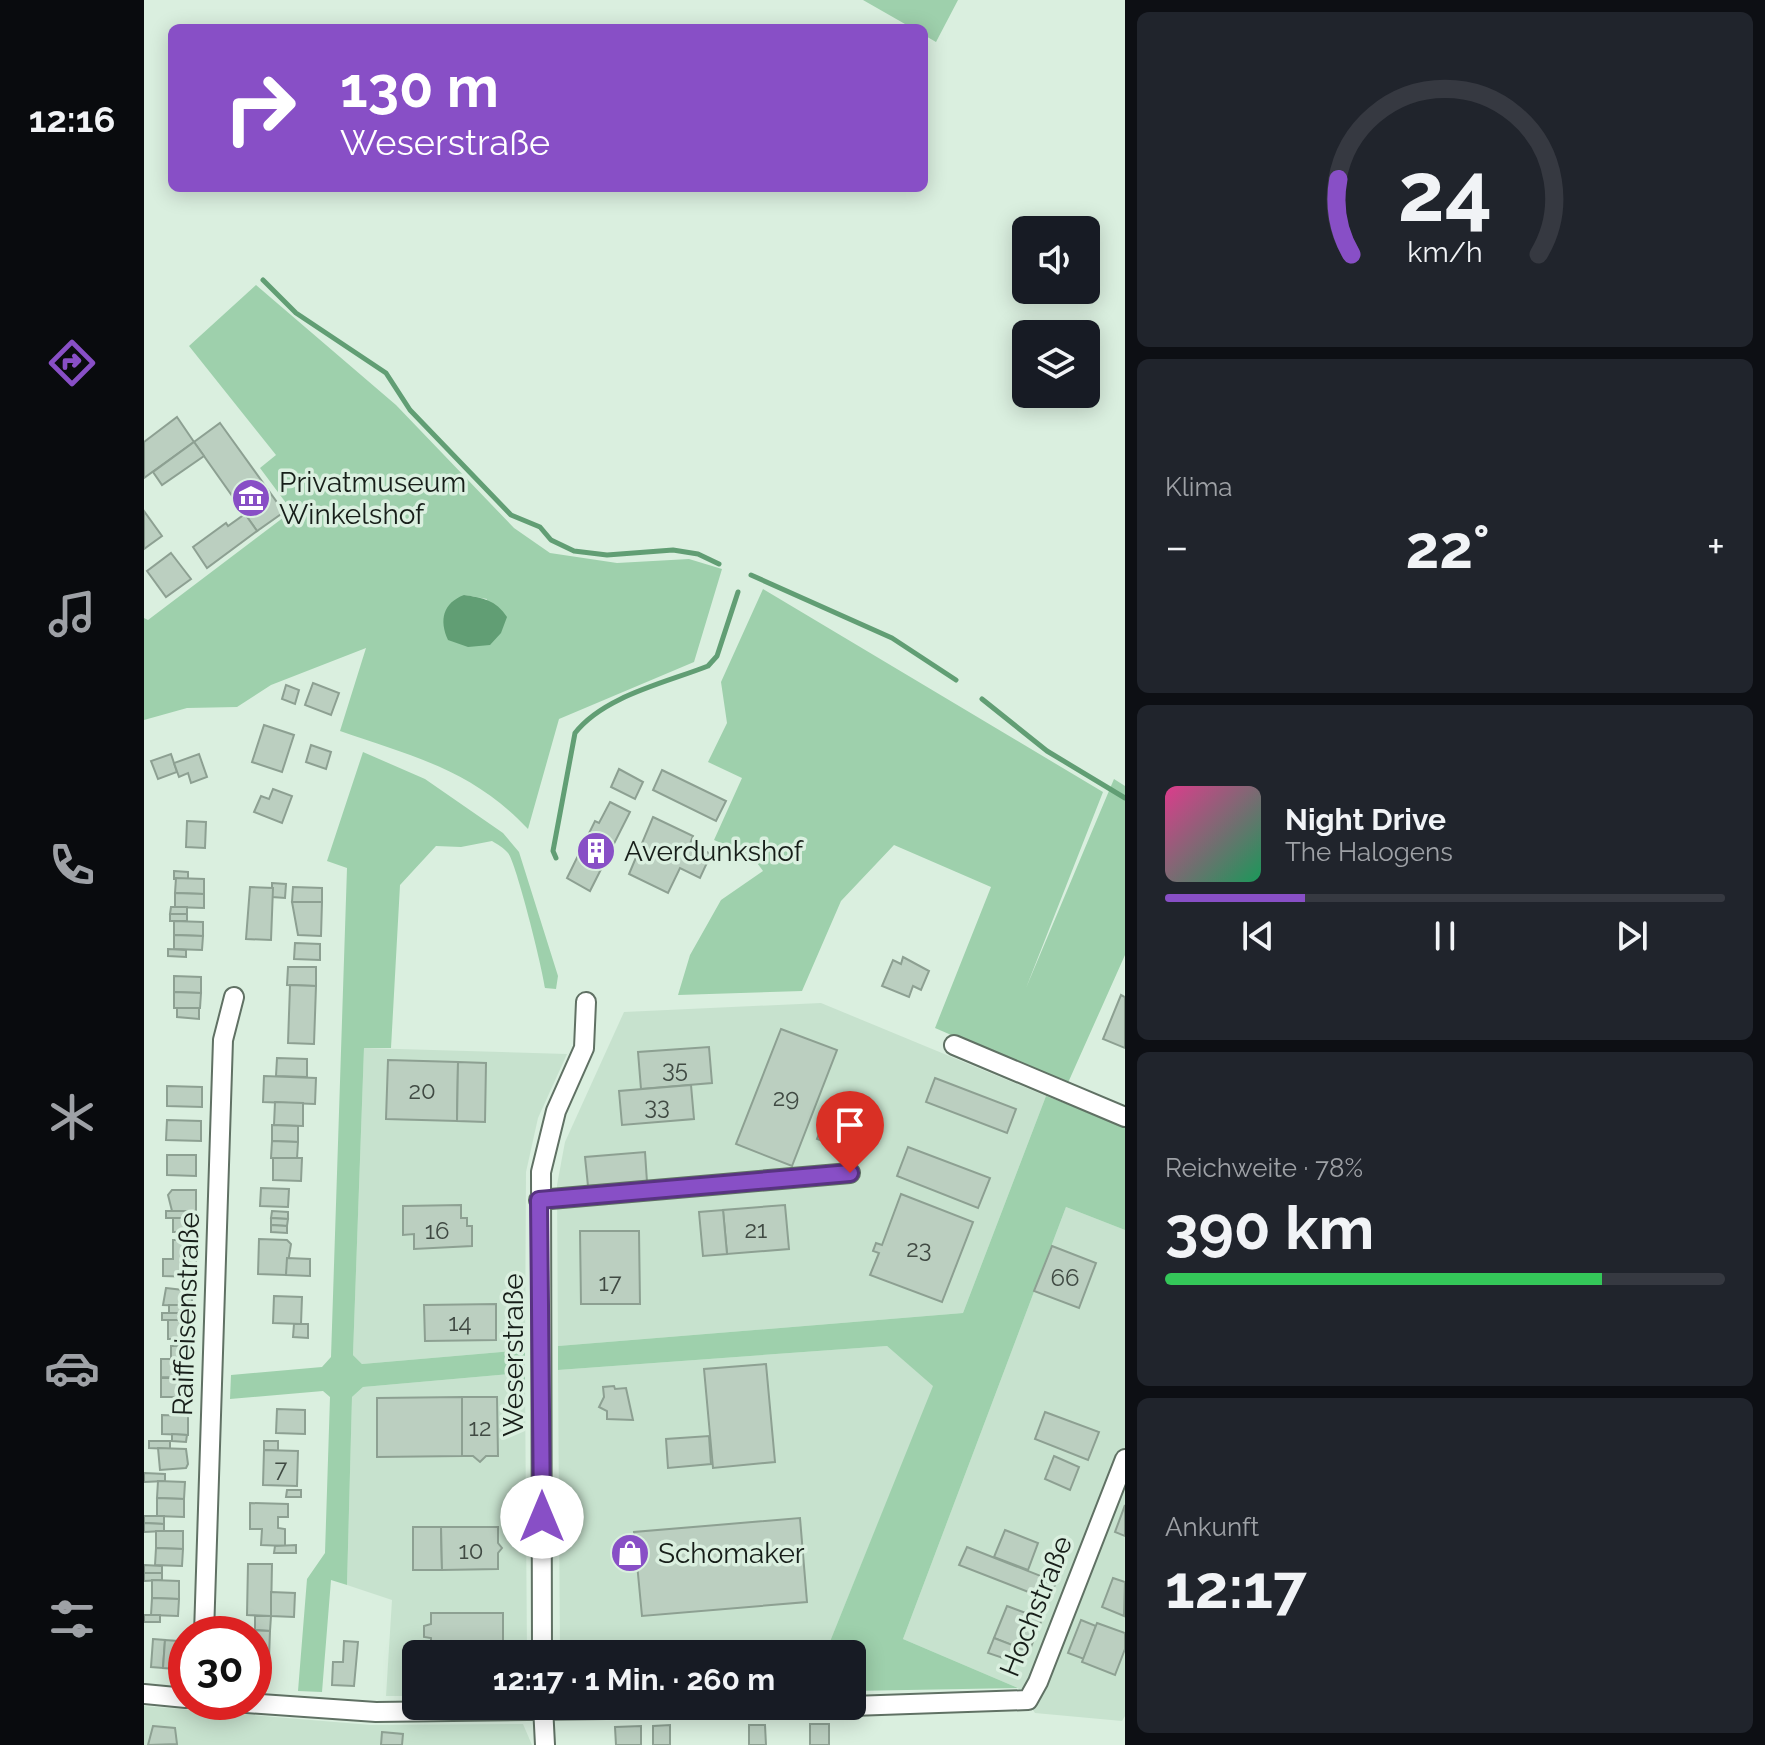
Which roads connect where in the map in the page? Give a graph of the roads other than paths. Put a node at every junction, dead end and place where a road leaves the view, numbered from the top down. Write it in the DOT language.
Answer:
graph roads {
  1 [pos="234,997"];
  2 [pos="586,1002"];
  3 [pos="954,1045"];
  4 [pos="1125,1117"];
  5 [pos="850,1173"];
  6 [pos="539,1200"];
  7 [pos="1125,1459"];
  8 [pos="205,1616"];
  9 [pos="542,1640"];
  10 [pos="144,1694"];
  11 [pos="168,1696"];
  12 [pos="272,1705"];
  13 [pos="866,1706"];
  14 [pos="402,1712"];
  15 [pos="544,1720"];
  16 [pos="545,1745"];
  1 -- 8 [label="street, Raiffeisenstraße"];
  2 -- 6 [label="street, Weserstraße"];
  3 -- 4 [label="street"];
  5 -- 6 [label="street"];
  6 -- 9 [label="street, Weserstraße"];
  7 -- 13 [label="street, Hochstraße"];
  10 -- 11 [label="street"];
  12 -- 14 [label="street"];
  15 -- 16 [label="street"];
}
